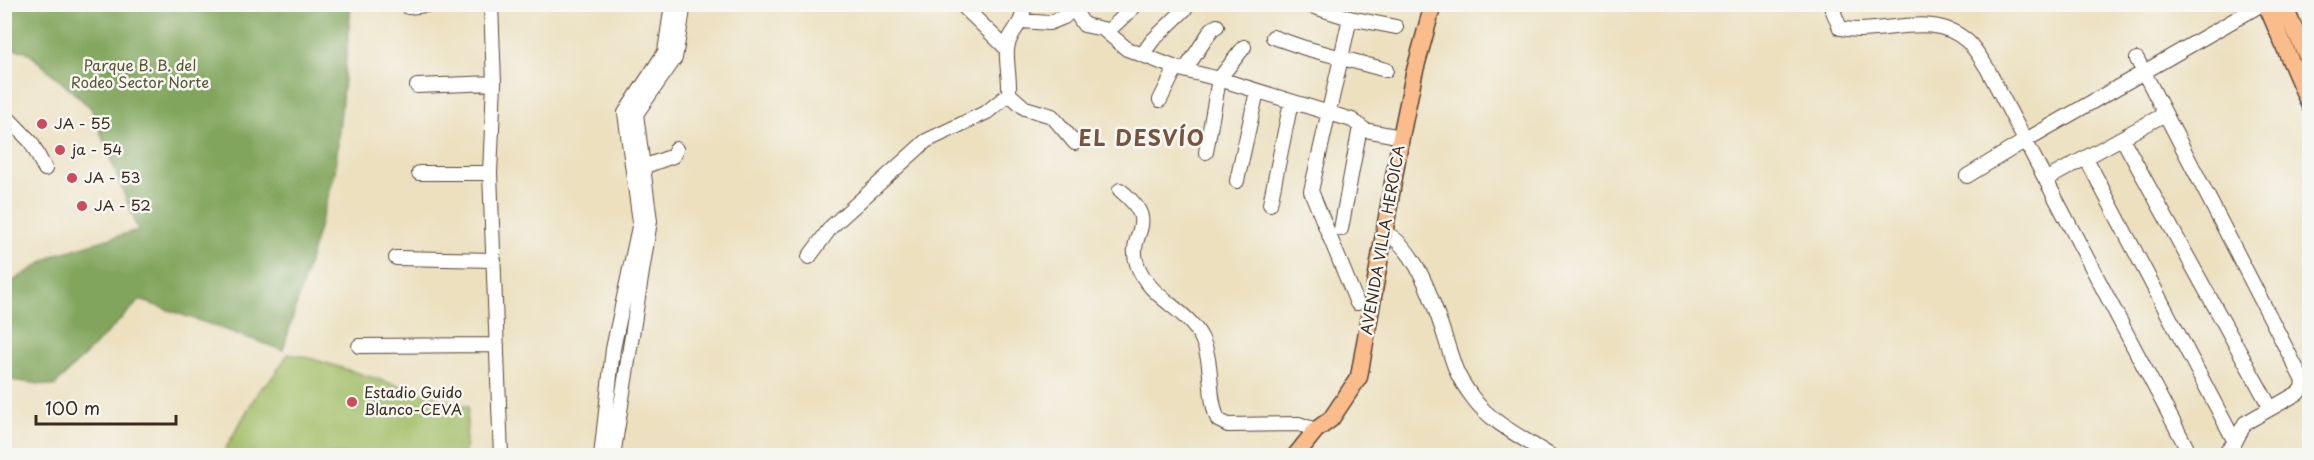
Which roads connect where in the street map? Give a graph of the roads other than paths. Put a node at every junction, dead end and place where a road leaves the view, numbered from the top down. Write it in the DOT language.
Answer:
graph roads {
  1 [pos="435,4"];
  2 [pos="491,4"];
  3 [pos="672,4"];
  4 [pos="684,4"];
  5 [pos="961,4"];
  6 [pos="1024,4"];
  7 [pos="1137,4"];
  8 [pos="1305,4"];
  9 [pos="1433,4"];
  10 [pos="1838,4"];
  11 [pos="2264,4"];
  12 [pos="2283,4"];
  13 [pos="1075,6"];
  14 [pos="408,7"];
  15 [pos="1186,8"];
  16 [pos="1350,18"];
  17 [pos="1022,21"];
  18 [pos="1217,26"];
  19 [pos="1396,27"];
  20 [pos="1107,32"];
  21 [pos="1273,37"];
  22 [pos="1244,47"];
  23 [pos="1007,49"];
  24 [pos="1142,55"];
  25 [pos="1341,58"];
  26 [pos="2310,63"];
  27 [pos="2140,65"];
  28 [pos="1180,69"];
  29 [pos="1386,70"];
  30 [pos="1220,79"];
  31 [pos="494,83"];
  32 [pos="417,86"];
  33 [pos="1257,91"];
  34 [pos="1009,94"];
  35 [pos="1160,100"];
  36 [pos="1291,102"];
  37 [pos="2310,106"];
  38 [pos="4,114"];
  39 [pos="1328,114"];
  40 [pos="2165,114"];
  41 [pos="1360,127"];
  42 [pos="1401,137"];
  43 [pos="2122,138"];
  44 [pos="2025,140"];
  45 [pos="1075,143"];
  46 [pos="676,149"];
  47 [pos="1206,152"];
  48 [pos="2086,158"];
  49 [pos="643,166"];
  50 [pos="45,169"];
  51 [pos="419,173"];
  52 [pos="490,173"];
  53 [pos="1967,176"];
  54 [pos="2047,179"];
  55 [pos="1237,181"];
  56 [pos="1120,190"];
  57 [pos="1270,204"];
  58 [pos="1341,229"];
  59 [pos="1385,233"];
  60 [pos="809,257"];
  61 [pos="396,258"];
  62 [pos="494,260"];
  63 [pos="1357,303"];
  64 [pos="497,345"];
  65 [pos="359,346"];
  66 [pos="2271,407"];
  67 [pos="1317,430"];
  68 [pos="2235,442"];
  69 [pos="501,456"];
  70 [pos="601,456"];
  71 [pos="613,456"];
  72 [pos="1295,456"];
  73 [pos="1551,456"];
  74 [pos="2191,456"];
  75 [pos="2223,456"];
  1 -- 14 [label="street"];
  2 -- 31 [label="street"];
  3 -- 70 [label="street"];
  4 -- 49 [label="street"];
  5 -- 23 [label="street"];
  6 -- 17 [label="street"];
  7 -- 20 [label="street"];
  8 -- 16 [label="street"];
  9 -- 42 [label="main road, AVENIDA VILLA HEROICA"];
  10 -- 44 [label="street"];
  11 -- 27 [label="street"];
  11 -- 37 [label="main road"];
  12 -- 26 [label="main road"];
  13 -- 17 [label="street"];
  13 -- 20 [label="street"];
  15 -- 24 [label="street"];
  16 -- 19 [label="street"];
  16 -- 25 [label="street"];
  17 -- 23 [label="street"];
  18 -- 28 [label="street"];
  20 -- 24 [label="street"];
  21 -- 25 [label="street"];
  22 -- 30 [label="street"];
  23 -- 34 [label="street"];
  24 -- 28 [label="street"];
  25 -- 29 [label="street"];
  25 -- 39 [label="street"];
  27 -- 40 [label="street"];
  27 -- 44 [label="street"];
  28 -- 30 [label="street"];
  28 -- 35 [label="street"];
  30 -- 33 [label="street"];
  30 -- 47 [label="street"];
  31 -- 32 [label="street"];
  31 -- 52 [label="street"];
  33 -- 36 [label="street"];
  33 -- 55 [label="street"];
  34 -- 45 [label="street"];
  34 -- 60 [label="street"];
  36 -- 39 [label="street"];
  36 -- 57 [label="street"];
  38 -- 50 [label="street"];
  39 -- 41 [label="street"];
  39 -- 63 [label="street"];
  40 -- 43 [label="street"];
  40 -- 66 [label="street"];
  41 -- 42 [label="street"];
  41 -- 58 [label="street"];
  42 -- 59 [label="main road, AVENIDA VILLA HEROICA"];
  43 -- 48 [label="street"];
  43 -- 66 [label="street"];
  44 -- 53 [label="street"];
  44 -- 54 [label="street"];
  46 -- 49 [label="street"];
  48 -- 54 [label="street"];
  48 -- 68 [label="street"];
  49 -- 71 [label="street"];
  51 -- 52 [label="street"];
  52 -- 62 [label="street"];
  54 -- 74 [label="street"];
  56 -- 67 [label="street"];
  59 -- 67 [label="main road, AVENIDA VILLA HEROICA"];
  59 -- 73 [label="street"];
  61 -- 62 [label="street"];
  62 -- 64 [label="street"];
  64 -- 65 [label="street"];
  64 -- 69 [label="street"];
  66 -- 68 [label="street"];
  67 -- 72 [label="main road, AVENIDA VILLA HEROICA"];
  68 -- 75 [label="street"];
}
